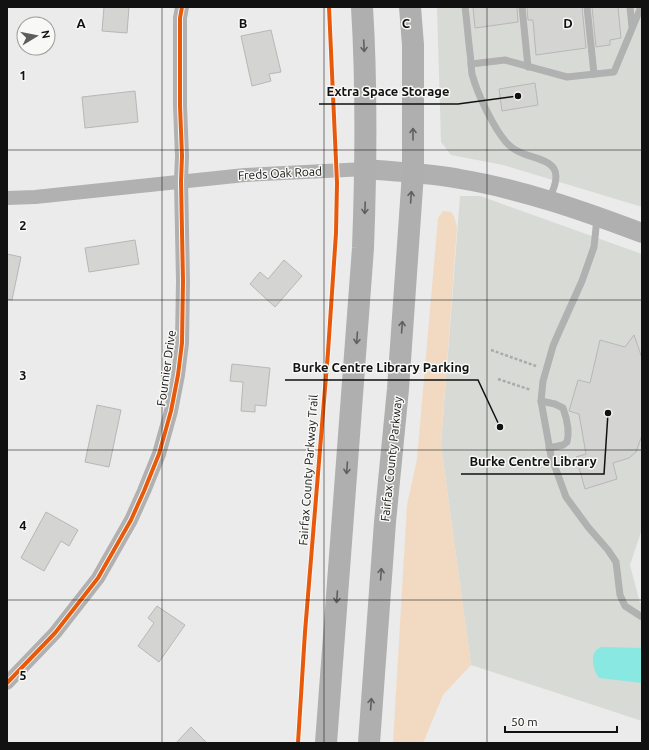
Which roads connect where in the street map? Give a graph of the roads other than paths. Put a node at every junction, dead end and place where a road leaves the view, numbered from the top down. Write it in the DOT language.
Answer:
graph roads {
  1 [pos="182,7"];
  2 [pos="362,7"];
  3 [pos="410,7"];
  4 [pos="465,7"];
  5 [pos="522,7"];
  6 [pos="587,7"];
  7 [pos="630,7"];
  8 [pos="641,7"];
  9 [pos="632,28"];
  10 [pos="471,64"];
  11 [pos="528,67"];
  12 [pos="594,74"];
  13 [pos="366,169"];
  14 [pos="413,173"];
  15 [pos="181,181"];
  16 [pos="7,198"];
  17 [pos="548,201"];
  18 [pos="597,216"];
  19 [pos="642,233"];
  20 [pos="541,401"];
  21 [pos="549,448"];
  22 [pos="642,617"];
  23 [pos="7,683"];
  24 [pos="326,743"];
  25 [pos="369,743"];
  1 -- 15 [label="street, Fournier Drive"];
  2 -- 13 [label="highway, one-way"];
  14 -- 3 [label="highway, Fairfax County Parkway, one-way"];
  4 -- 10 [label="lane"];
  5 -- 11 [label="lane"];
  6 -- 12 [label="lane"];
  7 -- 9 [label="lane"];
  8 -- 9 [label="lane"];
  9 -- 12 [label="lane"];
  10 -- 11 [label="lane"];
  10 -- 17 [label="lane"];
  11 -- 12 [label="lane"];
  13 -- 14 [label="street, Freds Oak Road"];
  13 -- 15 [label="street, Freds Oak Road"];
  13 -- 24 [label="highway, one-way"];
  14 -- 17 [label="street, Freds Oak Road"];
  25 -- 14 [label="highway, Fairfax County Parkway, one-way"];
  15 -- 16 [label="street, Freds Oak Road"];
  15 -- 23 [label="street, Fournier Drive"];
  17 -- 18 [label="street, Freds Oak Road"];
  18 -- 19 [label="street, Freds Oak Road"];
  18 -- 20 [label="lane"];
  20 -- 21 [label="lane"];
  20 -- 21 [label="lane"];
  21 -- 22 [label="lane"];
}
